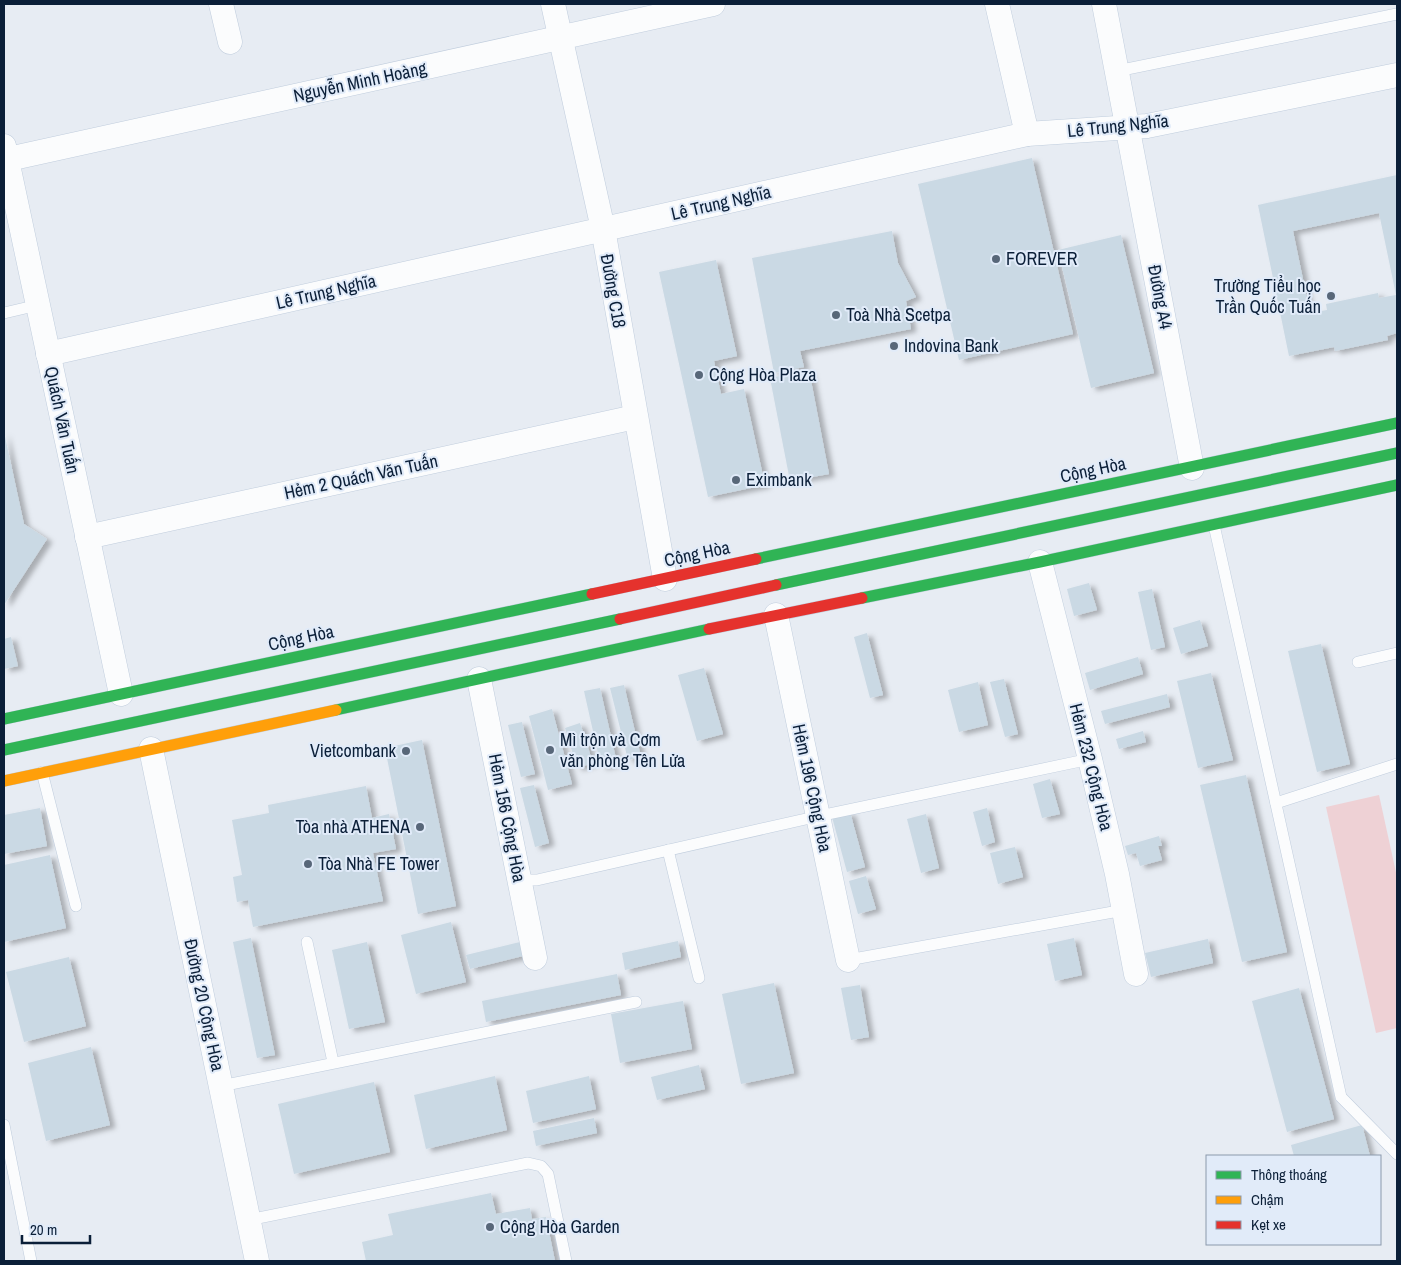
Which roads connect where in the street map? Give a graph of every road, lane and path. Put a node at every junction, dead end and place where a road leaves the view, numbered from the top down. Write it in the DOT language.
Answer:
graph roads {
  1 [pos="222,4"];
  2 [pos="553,4"];
  3 [pos="713,4"];
  4 [pos="997,4"];
  5 [pos="1104,4"];
  6 [pos="1397,14"];
  7 [pos="560,37"];
  8 [pos="230,42"];
  9 [pos="1117,71"];
  10 [pos="1397,75"];
  11 [pos="1128,127"];
  12 [pos="1027,134"];
  13 [pos="5,155"];
  14 [pos="602,229"];
  15 [pos="38,306"];
  16 [pos="4,313"];
  17 [pos="48,354"];
  18 [pos="635,417"];
  19 [pos="1397,423"];
  20 [pos="1397,454"];
  21 [pos="1192,468"];
  22 [pos="1397,485"];
  23 [pos="1214,524"];
  24 [pos="87,537"];
  25 [pos="1040,562"];
  26 [pos="665,579"];
  27 [pos="776,615"];
  28 [pos="1397,653"];
  29 [pos="1358,662"];
  30 [pos="479,679"];
  31 [pos="121,694"];
  32 [pos="4,719"];
  33 [pos="151,749"];
  34 [pos="4,750"];
  35 [pos="1090,759"];
  36 [pos="1397,764"];
  37 [pos="42,772"];
  38 [pos="4,781"];
  39 [pos="1276,803"];
  40 [pos="818,816"];
  41 [pos="668,850"];
  42 [pos="519,880"];
  43 [pos="76,906"];
  44 [pos="1124,910"];
  45 [pos="307,942"];
  46 [pos="535,958"];
  47 [pos="848,960"];
  48 [pos="1136,974"];
  49 [pos="699,978"];
  50 [pos="636,1002"];
  51 [pos="333,1062"];
  52 [pos="221,1086"];
  53 [pos="4,1125"];
  54 [pos="1397,1154"];
  55 [pos="248,1220"];
  56 [pos="31,1261"];
  57 [pos="257,1261"];
  58 [pos="566,1261"];
  1 -- 8 [label="street"];
  2 -- 7 [label="street, Đường C18"];
  3 -- 7 [label="street, Nguyễn Minh Hoàng"];
  4 -- 12 [label="street"];
  5 -- 9 [label="street, Đường A4"];
  6 -- 9 [label="lane"];
  7 -- 13 [label="street, Nguyễn Minh Hoàng"];
  7 -- 14 [label="street, Đường C18"];
  9 -- 11 [label="street, Đường A4"];
  10 -- 11 [label="street, Lê Trung Nghĩa"];
  11 -- 12 [label="street, Lê Trung Nghĩa"];
  11 -- 21 [label="street, Đường A4"];
  12 -- 14 [label="street, Lê Trung Nghĩa"];
  13 -- 15 [label="street, Quách Văn Tuấn"];
  14 -- 17 [label="street, Lê Trung Nghĩa"];
  14 -- 18 [label="street, Đường C18"];
  15 -- 16 [label="lane"];
  15 -- 17 [label="street, Quách Văn Tuấn"];
  17 -- 24 [label="street, Quách Văn Tuấn"];
  18 -- 24 [label="street, Hẻm 2 Quách Văn Tuấn"];
  18 -- 26 [label="street, Đường C18"];
  19 -- 21 [label="main road, Cộng Hòa"];
  20 -- 34 [label="main road"];
  21 -- 26 [label="main road, Cộng Hòa"];
  22 -- 23 [label="main road"];
  23 -- 25 [label="main road"];
  23 -- 39 [label="lane"];
  24 -- 31 [label="street, Quách Văn Tuấn"];
  25 -- 27 [label="main road"];
  25 -- 35 [label="street, Hẻm 232 Cộng Hòa"];
  26 -- 31 [label="main road, Cộng Hòa"];
  27 -- 30 [label="main road"];
  27 -- 40 [label="street, Hẻm 196 Cộng Hòa"];
  28 -- 29 [label="lane"];
  30 -- 33 [label="main road"];
  30 -- 42 [label="street, Hẻm 156 Cộng Hòa"];
  31 -- 32 [label="main road, Cộng Hòa"];
  33 -- 37 [label="main road"];
  33 -- 52 [label="street, Đường 20 Cộng Hòa"];
  35 -- 40 [label="lane"];
  35 -- 44 [label="street, Hẻm 232 Cộng Hòa"];
  36 -- 39 [label="lane"];
  37 -- 38 [label="main road"];
  37 -- 43 [label="lane"];
  39 -- 54 [label="lane"];
  40 -- 41 [label="lane"];
  40 -- 47 [label="street, Hẻm 196 Cộng Hòa"];
  41 -- 42 [label="lane"];
  41 -- 49 [label="lane"];
  42 -- 46 [label="street, Hẻm 156 Cộng Hòa"];
  44 -- 47 [label="lane"];
  44 -- 48 [label="street, Hẻm 232 Cộng Hòa"];
  45 -- 51 [label="lane"];
  50 -- 51 [label="lane"];
  51 -- 52 [label="lane"];
  52 -- 55 [label="street, Đường 20 Cộng Hòa"];
  53 -- 56 [label="lane"];
  55 -- 57 [label="street, Đường 20 Cộng Hòa"];
  55 -- 58 [label="lane"];
}
